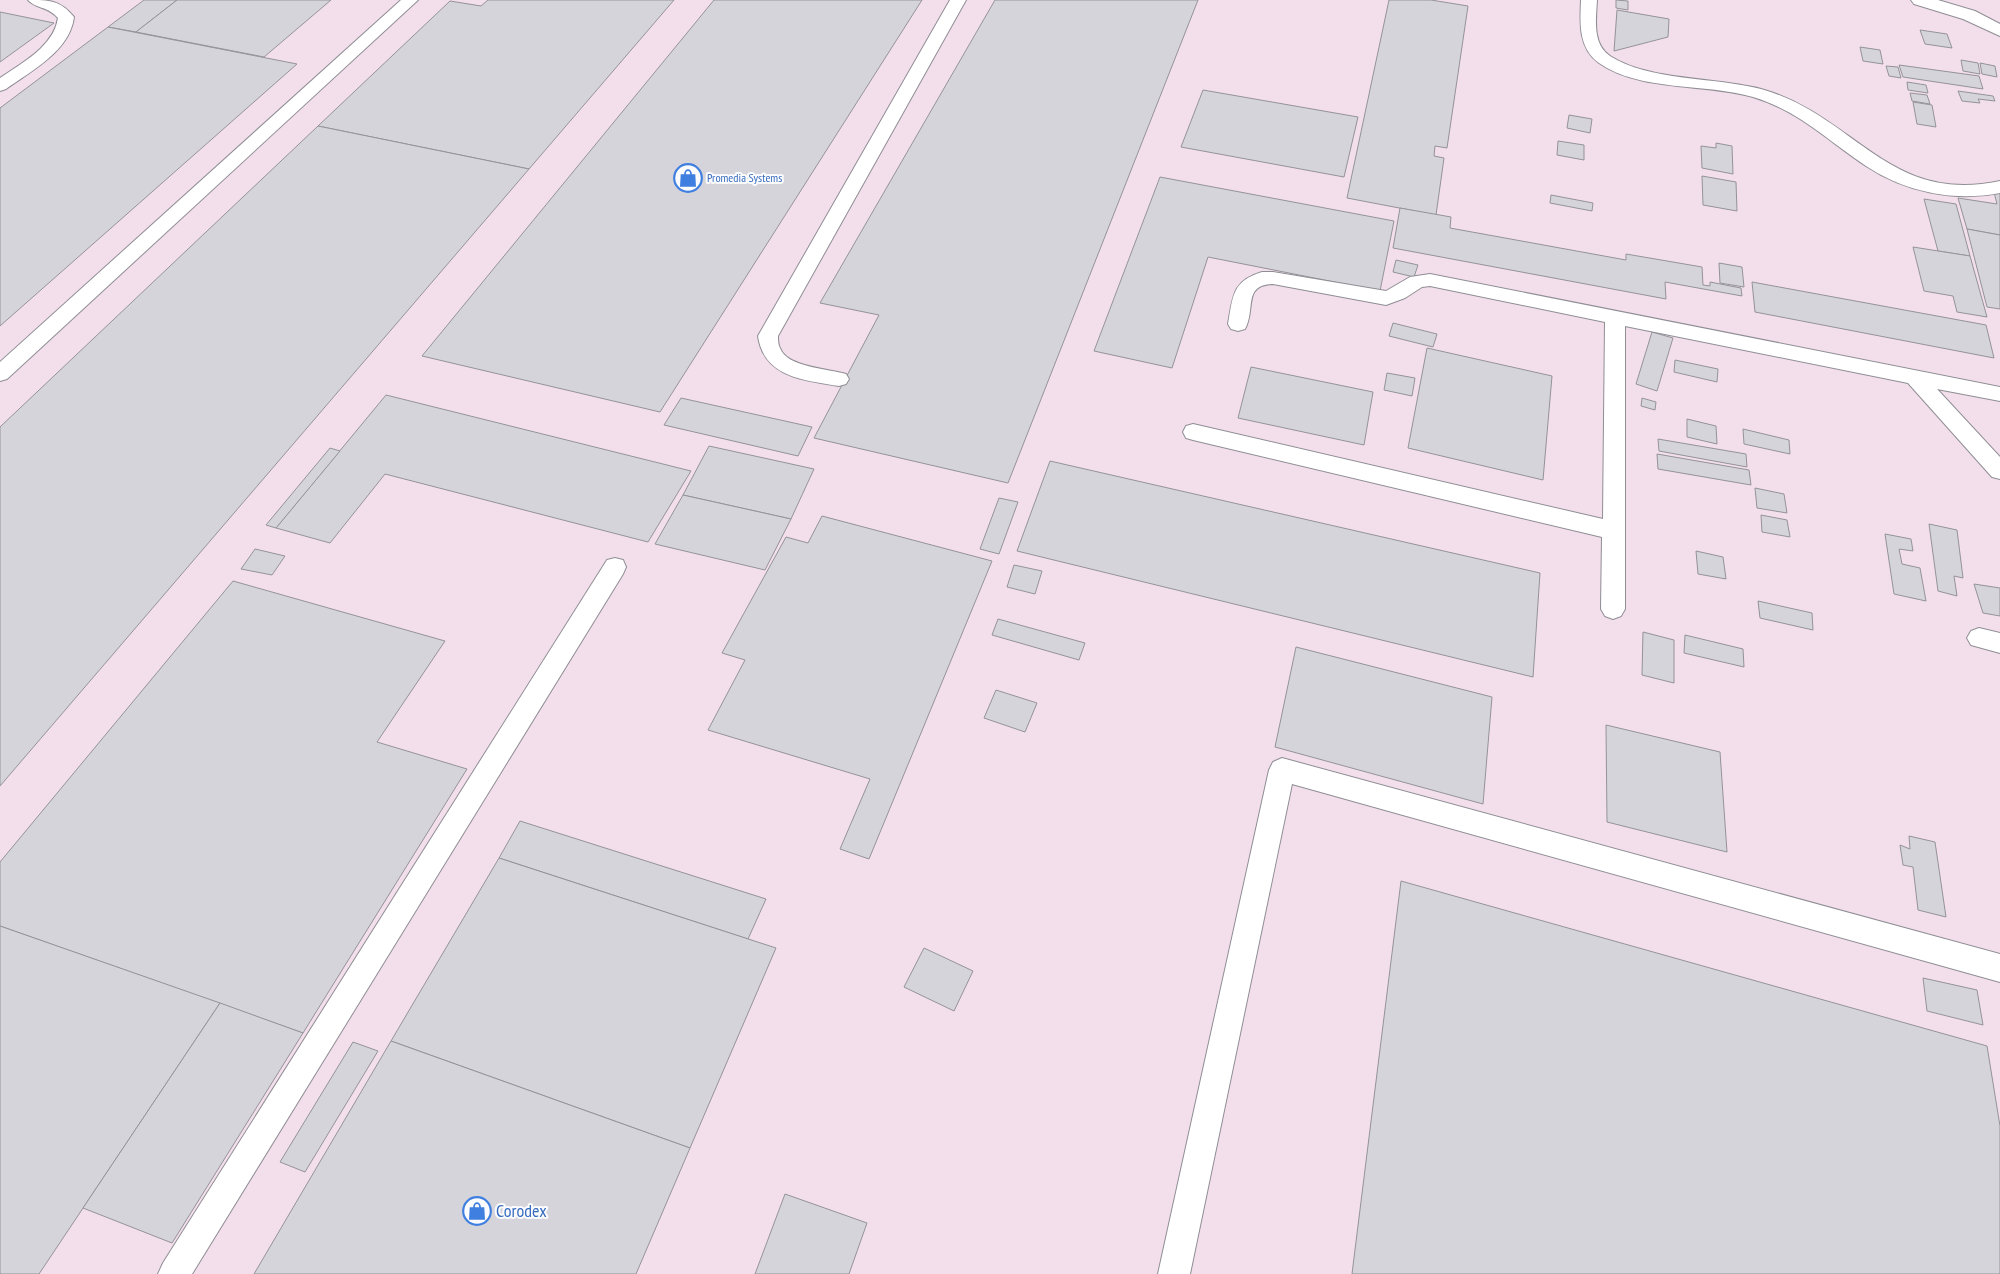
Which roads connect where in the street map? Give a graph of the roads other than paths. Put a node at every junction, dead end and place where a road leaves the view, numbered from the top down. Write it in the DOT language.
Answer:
graph roads {
  1 [pos="36,0"];
  2 [pos="410,0"];
  3 [pos="958,0"];
  4 [pos="1589,0"];
  5 [pos="1920,0"];
  6 [pos="2000,31"];
  7 [pos="0,86"];
  8 [pos="2000,187"];
  9 [pos="1615,318"];
  10 [pos="1238,324"];
  11 [pos="0,374"];
  12 [pos="1915,378"];
  13 [pos="839,379"];
  14 [pos="2000,394"];
  15 [pos="1192,432"];
  16 [pos="2000,471"];
  17 [pos="1614,531"];
  18 [pos="615,567"];
  19 [pos="1614,609"];
  20 [pos="2000,968"];
  21 [pos="174,1274"];
  22 [pos="1174,1274"];
  1 -- 7 [label="lane"];
  2 -- 11 [label="lane"];
  3 -- 13 [label="lane"];
  4 -- 8 [label="lane"];
  5 -- 6 [label="main road"];
  9 -- 10 [label="lane"];
  9 -- 12 [label="lane"];
  9 -- 17 [label="lane"];
  12 -- 14 [label="lane"];
  12 -- 16 [label="lane"];
  15 -- 17 [label="lane"];
  17 -- 19 [label="lane"];
  18 -- 21 [label="lane"];
  20 -- 22 [label="lane"];
}
